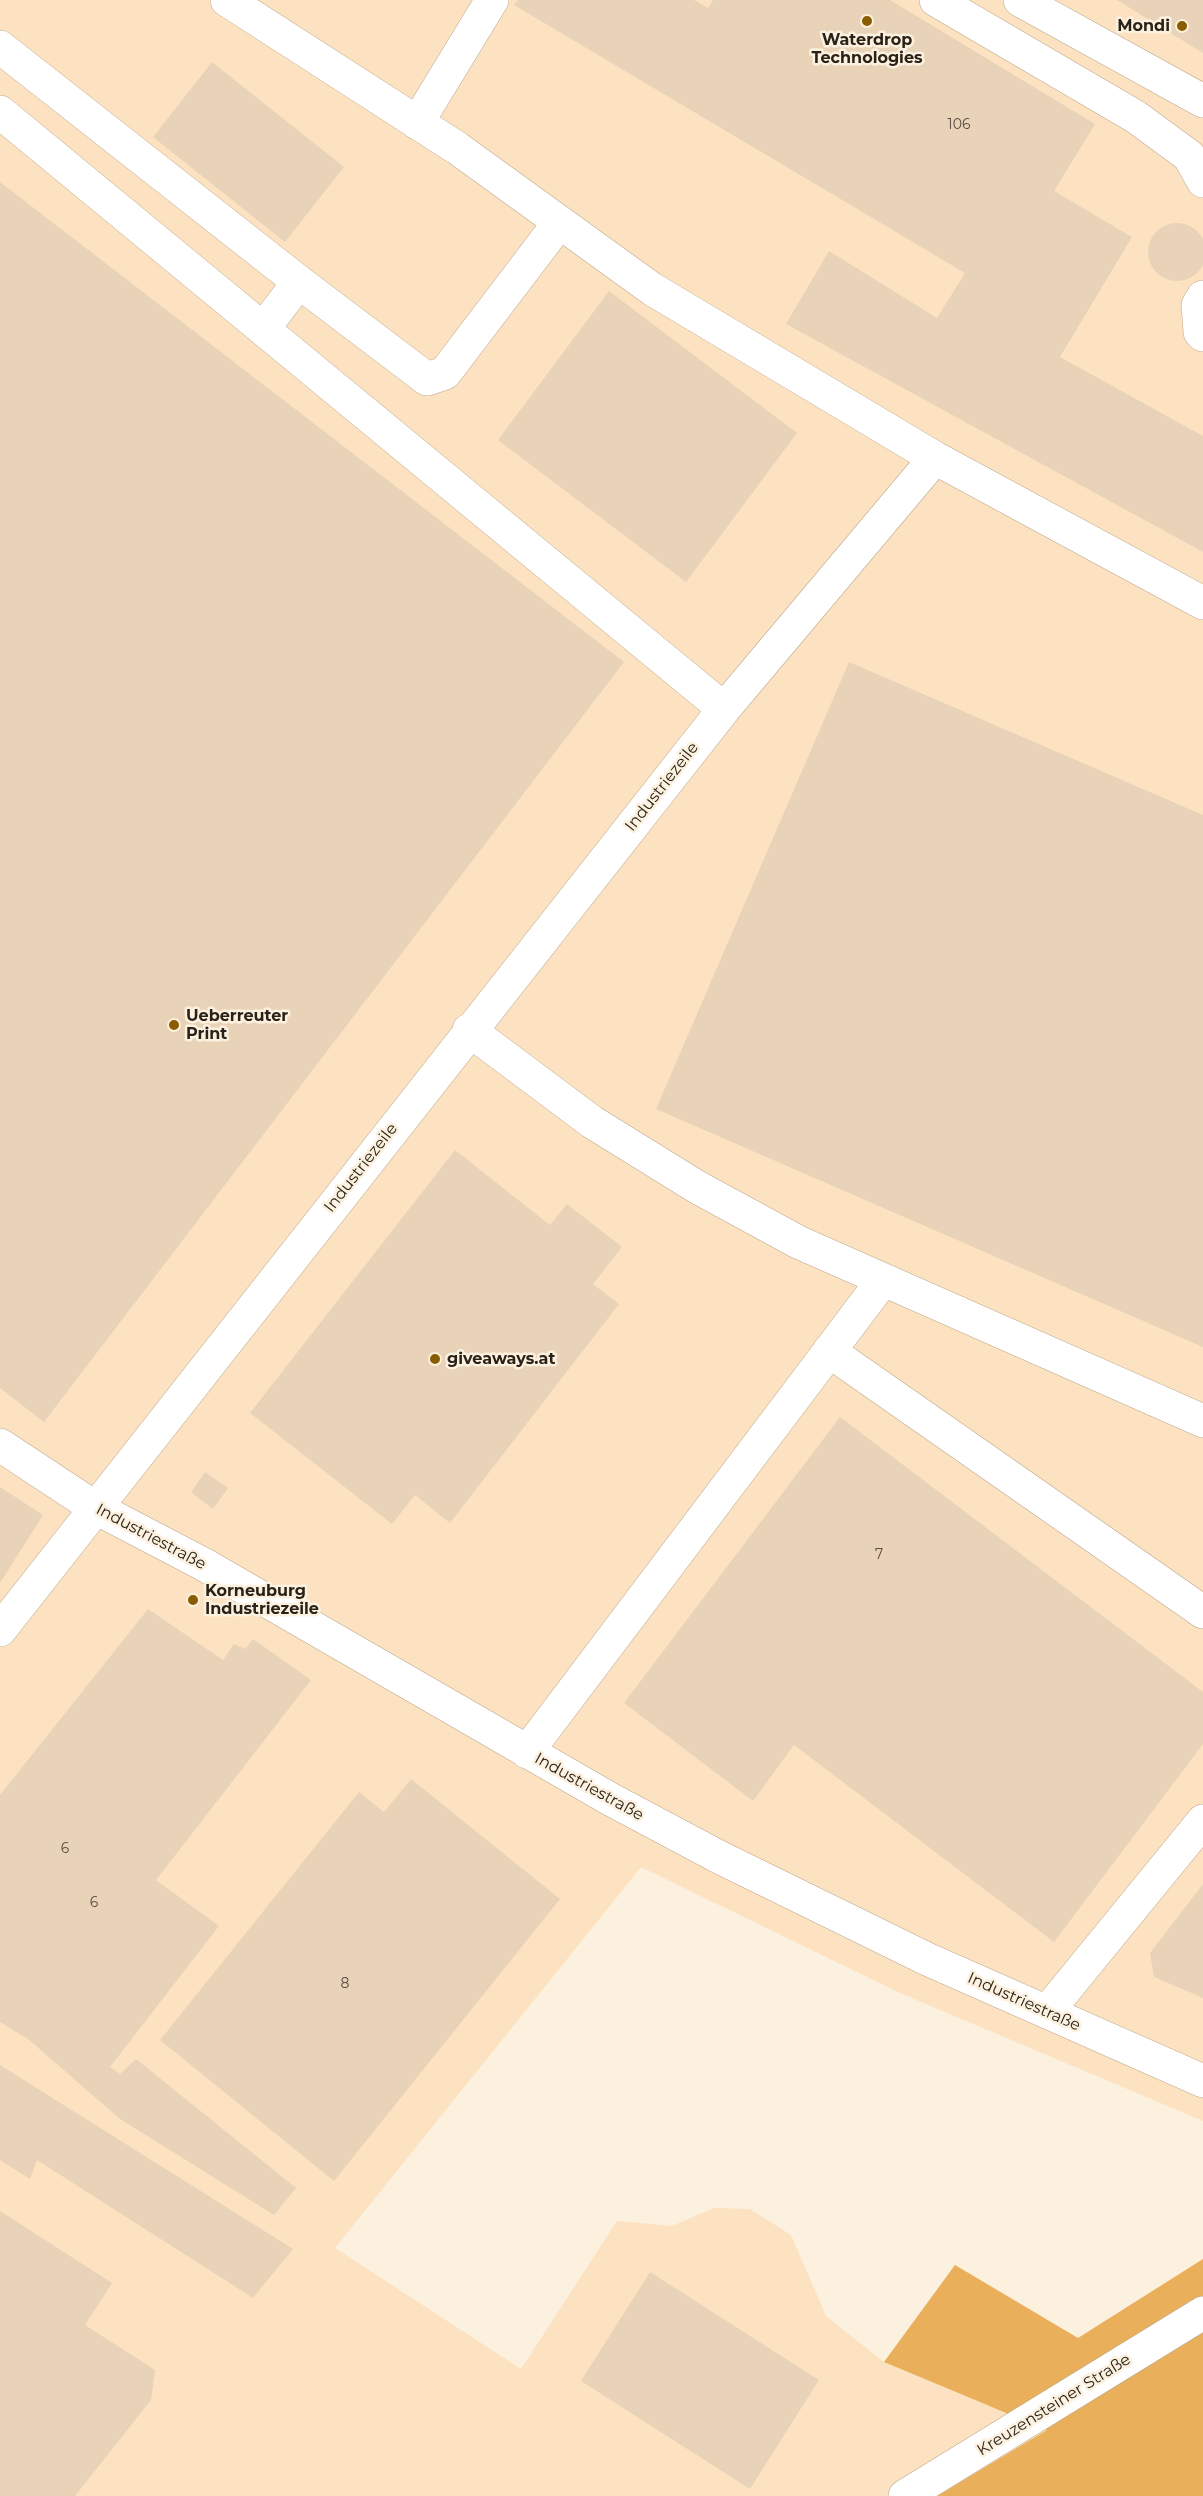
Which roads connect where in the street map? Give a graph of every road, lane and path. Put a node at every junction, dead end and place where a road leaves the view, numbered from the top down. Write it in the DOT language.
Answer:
graph roads {
  1 [pos="227,0"];
  2 [pos="492,0"];
  3 [pos="936,0"];
  4 [pos="1020,0"];
  5 [pos="0,47"];
  6 [pos="1203,101"];
  7 [pos="0,112"];
  8 [pos="417,123"];
  9 [pos="1203,180"];
  10 [pos="559,223"];
  11 [pos="299,282"];
  12 [pos="1203,297"];
  13 [pos="263,329"];
  14 [pos="1203,335"];
  15 [pos="935,458"];
  16 [pos="1203,603"];
  17 [pos="724,709"];
  18 [pos="469,1030"];
  19 [pos="883,1280"];
  20 [pos="829,1351"];
  21 [pos="1203,1421"];
  22 [pos="0,1445"];
  23 [pos="94,1507"];
  24 [pos="1203,1612"];
  25 [pos="0,1630"];
  26 [pos="527,1752"];
  27 [pos="1203,1821"];
  28 [pos="1047,2012"];
  29 [pos="1203,2081"];
  30 [pos="1203,2313"];
  31 [pos="905,2496"];
  1 -- 8 [label="street"];
  2 -- 8 [label="street"];
  3 -- 9 [label="street"];
  4 -- 6 [label="street"];
  5 -- 11 [label="street"];
  7 -- 13 [label="street"];
  8 -- 10 [label="street"];
  10 -- 11 [label="street"];
  10 -- 15 [label="street"];
  11 -- 13 [label="street"];
  12 -- 14 [label="street"];
  13 -- 17 [label="street"];
  15 -- 16 [label="street"];
  15 -- 17 [label="street, Industriezeile"];
  17 -- 18 [label="street, Industriezeile"];
  18 -- 19 [label="street"];
  18 -- 23 [label="street, Industriezeile"];
  19 -- 20 [label="street"];
  19 -- 21 [label="street"];
  20 -- 24 [label="street"];
  20 -- 26 [label="street"];
  22 -- 23 [label="street, Industriestraße"];
  23 -- 25 [label="street, Industriezeile"];
  23 -- 26 [label="street, Industriestraße"];
  26 -- 28 [label="street, Industriestraße"];
  27 -- 28 [label="street"];
  28 -- 29 [label="street, Industriestraße"];
  30 -- 31 [label="street, Kreuzensteiner Straße"];
}
